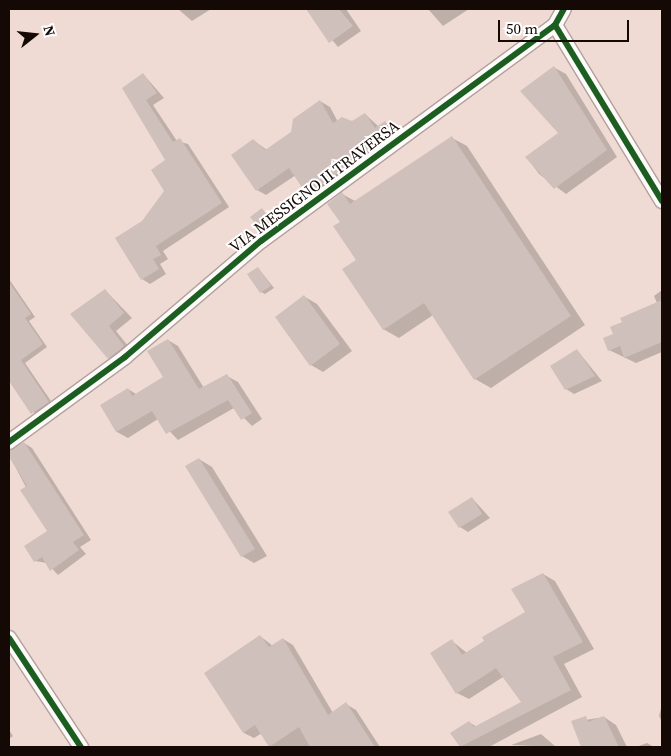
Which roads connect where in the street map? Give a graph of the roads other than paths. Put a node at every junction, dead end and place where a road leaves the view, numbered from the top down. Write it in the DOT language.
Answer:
graph roads {
  1 [pos="564,9"];
  2 [pos="555,25"];
  3 [pos="662,201"];
  4 [pos="9,442"];
  5 [pos="9,638"];
  6 [pos="81,747"];
  1 -- 2 [label="street, VIA MESSIGNO II TRAVERSA"];
  2 -- 3 [label="street"];
  2 -- 4 [label="street, VIA MESSIGNO II TRAVERSA"];
  5 -- 6 [label="street"];
}
